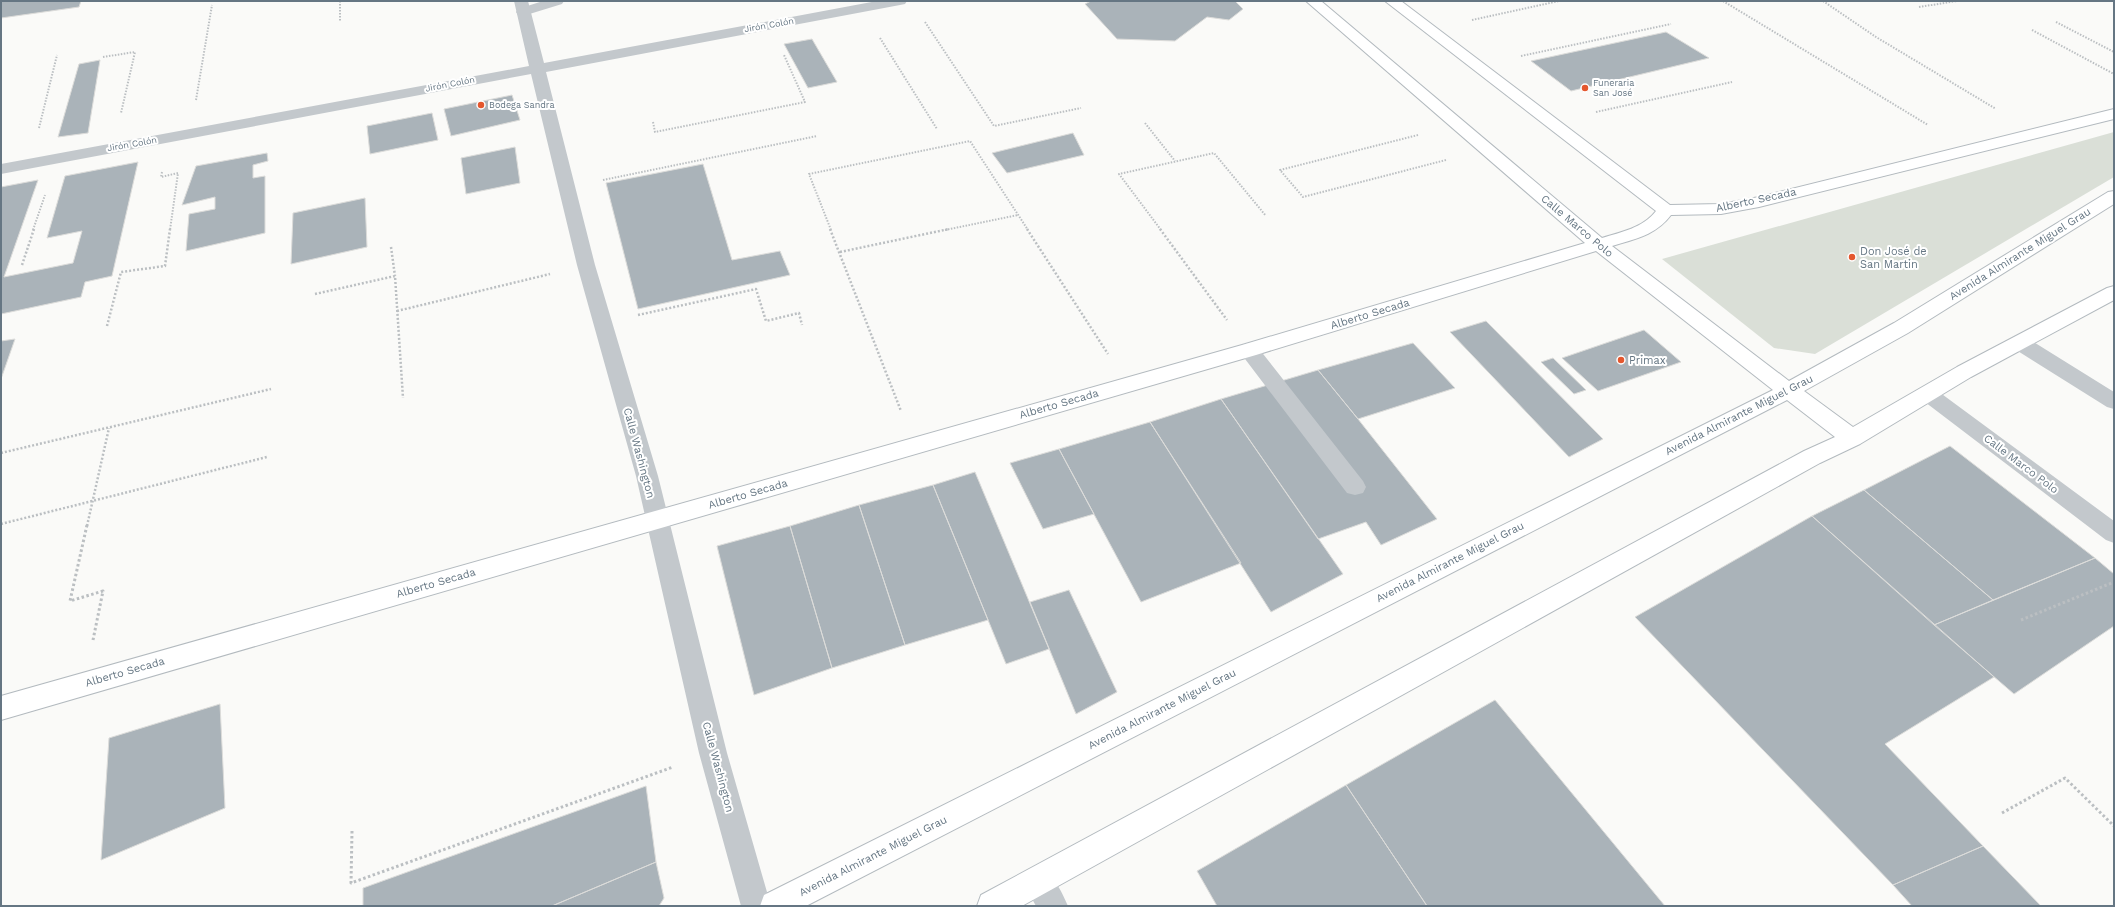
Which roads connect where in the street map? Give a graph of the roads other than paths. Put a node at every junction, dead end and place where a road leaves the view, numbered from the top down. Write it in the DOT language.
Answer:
graph roads {
  1 [pos="557,1"];
  2 [pos="900,1"];
  3 [pos="1313,1"];
  4 [pos="1392,1"];
  5 [pos="878,3"];
  6 [pos="522,6"];
  7 [pos="538,68"];
  8 [pos="2114,114"];
  9 [pos="1,169"];
  10 [pos="2114,196"];
  11 [pos="1666,210"];
  12 [pos="1599,245"];
  13 [pos="2114,292"];
  14 [pos="2020,343"];
  15 [pos="1250,350"];
  16 [pos="1788,391"];
  17 [pos="1928,394"];
  18 [pos="2114,402"];
  19 [pos="1852,438"];
  20 [pos="1355,487"];
  21 [pos="656,520"];
  22 [pos="2114,534"];
  23 [pos="1,708"];
  24 [pos="1037,881"];
  25 [pos="756,906"];
  26 [pos="774,906"];
  27 [pos="992,906"];
  28 [pos="1053,906"];
  1 -- 6 [label="street"];
  2 -- 5 [label="street, Jirón Colón"];
  3 -- 12 [label="main road, Calle Marco Polo"];
  4 -- 11 [label="main road"];
  5 -- 7 [label="street, Jirón Colón"];
  6 -- 7 [label="street, Calle Washington"];
  7 -- 9 [label="street, Jirón Colón"];
  7 -- 21 [label="street, Calle Washington"];
  8 -- 11 [label="main road, Alberto Secada"];
  10 -- 16 [label="main road, Avenida Almirante Miguel Grau"];
  11 -- 12 [label="main road, Alberto Secada"];
  12 -- 15 [label="main road, Alberto Secada"];
  12 -- 16 [label="main road, Calle Marco Polo"];
  13 -- 14 [label="main road"];
  14 -- 17 [label="main road"];
  14 -- 18 [label="street"];
  15 -- 20 [label="street"];
  15 -- 21 [label="main road, Alberto Secada"];
  16 -- 19 [label="main road, Calle Marco Polo"];
  16 -- 26 [label="main road, Avenida Almirante Miguel Grau"];
  17 -- 19 [label="main road"];
  17 -- 22 [label="street, Calle Marco Polo"];
  19 -- 24 [label="main road"];
  21 -- 23 [label="main road, Alberto Secada"];
  21 -- 25 [label="street, Calle Washington"];
  24 -- 27 [label="main road"];
  24 -- 28 [label="street"];
}
